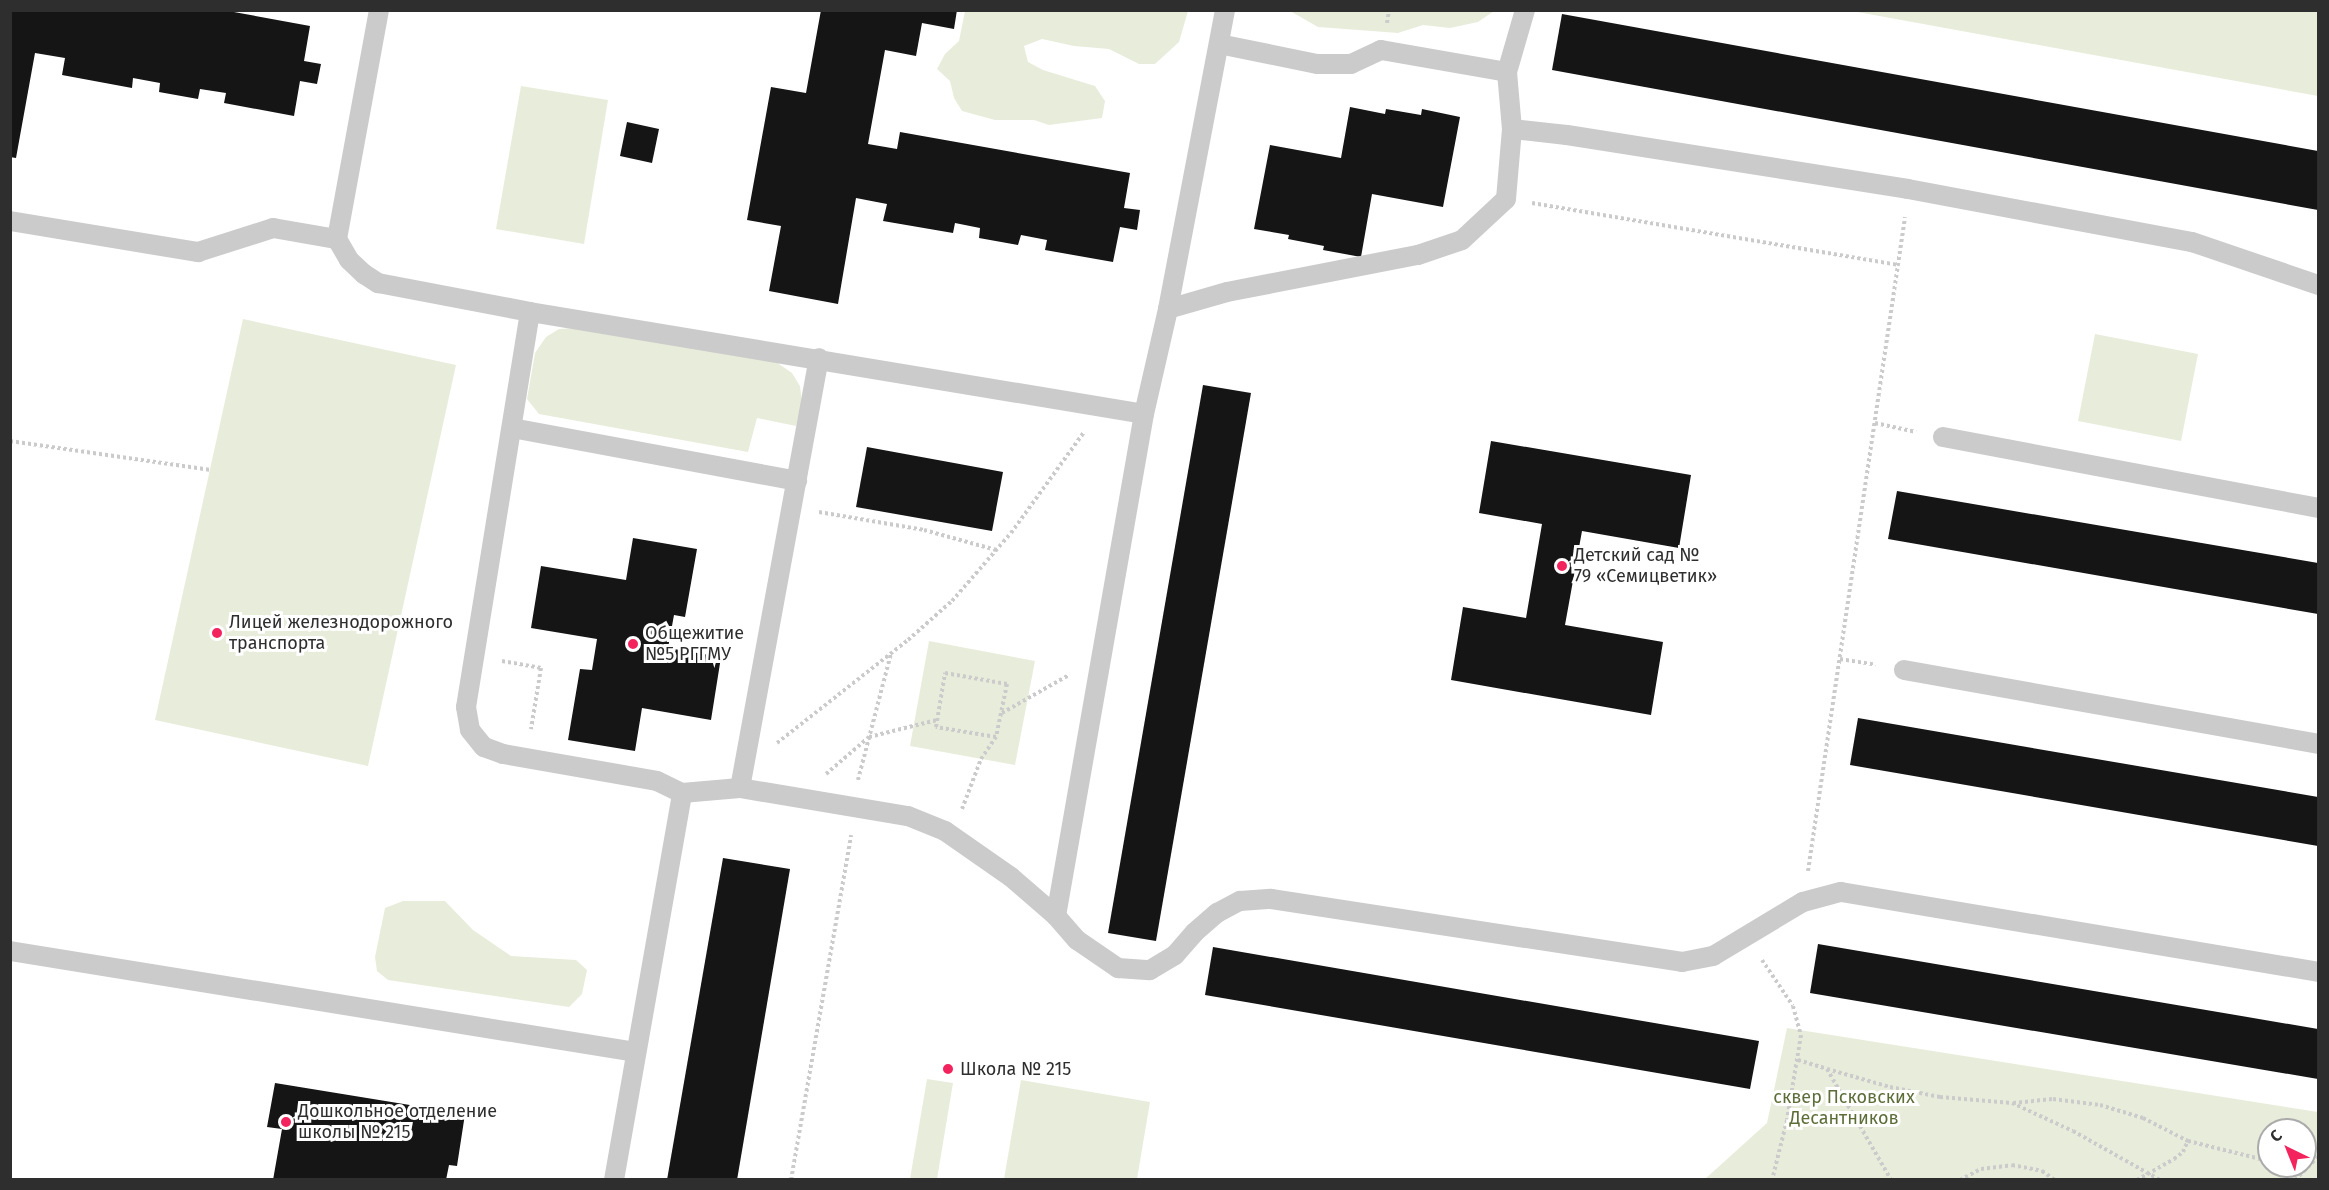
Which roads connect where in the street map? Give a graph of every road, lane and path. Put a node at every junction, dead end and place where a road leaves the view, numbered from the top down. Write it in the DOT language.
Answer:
graph roads {
  1 [pos="379,10"];
  2 [pos="1225,10"];
  3 [pos="1525,10"];
  4 [pos="1219,44"];
  5 [pos="1507,72"];
  6 [pos="1512,129"];
  7 [pos="1908,189"];
  8 [pos="1524,202"];
  9 [pos="10,221"];
  10 [pos="337,238"];
  11 [pos="1899,265"];
  12 [pos="2319,285"];
  13 [pos="1168,309"];
  14 [pos="530,312"];
  15 [pos="819,358"];
  16 [pos="1102,407"];
  17 [pos="1143,414"];
  18 [pos="1875,423"];
  19 [pos="512,428"];
  20 [pos="1943,437"];
  21 [pos="10,441"];
  22 [pos="211,470"];
  23 [pos="797,481"];
  24 [pos="792,507"];
  25 [pos="2319,508"];
  26 [pos="996,550"];
  27 [pos="891,653"];
  28 [pos="475,657"];
  29 [pos="1101,657"];
  30 [pos="1840,659"];
  31 [pos="1904,670"];
  32 [pos="1001,713"];
  33 [pos="937,720"];
  34 [pos="869,737"];
  35 [pos="996,738"];
  36 [pos="2319,744"];
  37 [pos="526,758"];
  38 [pos="744,765"];
  39 [pos="740,788"];
  40 [pos="682,793"];
  41 [pos="802,798"];
  42 [pos="851,805"];
  43 [pos="954,837"];
  44 [pos="1803,902"];
  45 [pos="1056,916"];
  46 [pos="1745,938"];
  47 [pos="10,951"];
  48 [pos="2319,972"];
  49 [pos="635,1052"];
  50 [pos="1798,1060"];
  51 [pos="1827,1069"];
  52 [pos="2012,1103"];
  53 [pos="2188,1141"];
  54 [pos="2257,1158"];
  55 [pos="2150,1173"];
  56 [pos="614,1179"];
  57 [pos="791,1179"];
  58 [pos="1772,1179"];
  59 [pos="1891,1179"];
  60 [pos="1960,1179"];
  61 [pos="2055,1179"];
  62 [pos="2137,1179"];
  63 [pos="2160,1179"];
  1 -- 10 [label="lane"];
  2 -- 4 [label="lane"];
  3 -- 5 [label="lane"];
  4 -- 5 [label="lane"];
  4 -- 13 [label="lane"];
  5 -- 6 [label="lane"];
  6 -- 7 [label="lane"];
  6 -- 13 [label="lane"];
  7 -- 11 [label="path"];
  7 -- 12 [label="lane"];
  8 -- 11 [label="path"];
  9 -- 10 [label="lane"];
  10 -- 14 [label="lane"];
  11 -- 18 [label="path"];
  13 -- 17 [label="lane"];
  14 -- 15 [label="lane"];
  14 -- 19 [label="lane"];
  15 -- 16 [label="lane"];
  15 -- 23 [label="lane"];
  16 -- 17 [label="lane"];
  16 -- 26 [label="path"];
  17 -- 29 [label="lane"];
  18 -- 20 [label="path"];
  18 -- 30 [label="path"];
  19 -- 23 [label="lane"];
  19 -- 28 [label="lane"];
  20 -- 25 [label="lane"];
  21 -- 22 [label="path"];
  23 -- 24 [label="lane"];
  24 -- 26 [label="path"];
  24 -- 38 [label="lane"];
  26 -- 27 [label="path"];
  27 -- 34 [label="path"];
  27 -- 38 [label="path"];
  28 -- 37 [label="lane"];
  28 -- 37 [label="path"];
  29 -- 32 [label="path"];
  29 -- 45 [label="lane"];
  30 -- 31 [label="path"];
  30 -- 44 [label="path"];
  31 -- 36 [label="lane"];
  32 -- 33 [label="path"];
  32 -- 35 [label="path"];
  33 -- 34 [label="path"];
  33 -- 35 [label="path"];
  34 -- 41 [label="path"];
  34 -- 42 [label="path"];
  35 -- 43 [label="path"];
  37 -- 40 [label="lane"];
  38 -- 39 [label="lane"];
  39 -- 40 [label="lane"];
  39 -- 41 [label="lane"];
  40 -- 49 [label="lane"];
  41 -- 42 [label="lane"];
  42 -- 43 [label="lane"];
  42 -- 57 [label="path"];
  43 -- 45 [label="lane"];
  44 -- 46 [label="lane"];
  44 -- 48 [label="lane"];
  45 -- 46 [label="lane"];
  46 -- 50 [label="path"];
  47 -- 49 [label="lane"];
  49 -- 56 [label="lane"];
  50 -- 51 [label="path"];
  50 -- 58 [label="path"];
  51 -- 52 [label="path"];
  51 -- 59 [label="path"];
  52 -- 53 [label="path"];
  52 -- 55 [label="path"];
  53 -- 54 [label="path"];
  53 -- 55 [label="path"];
  55 -- 62 [label="path"];
  55 -- 63 [label="path"];
  60 -- 61 [label="path"];
}
